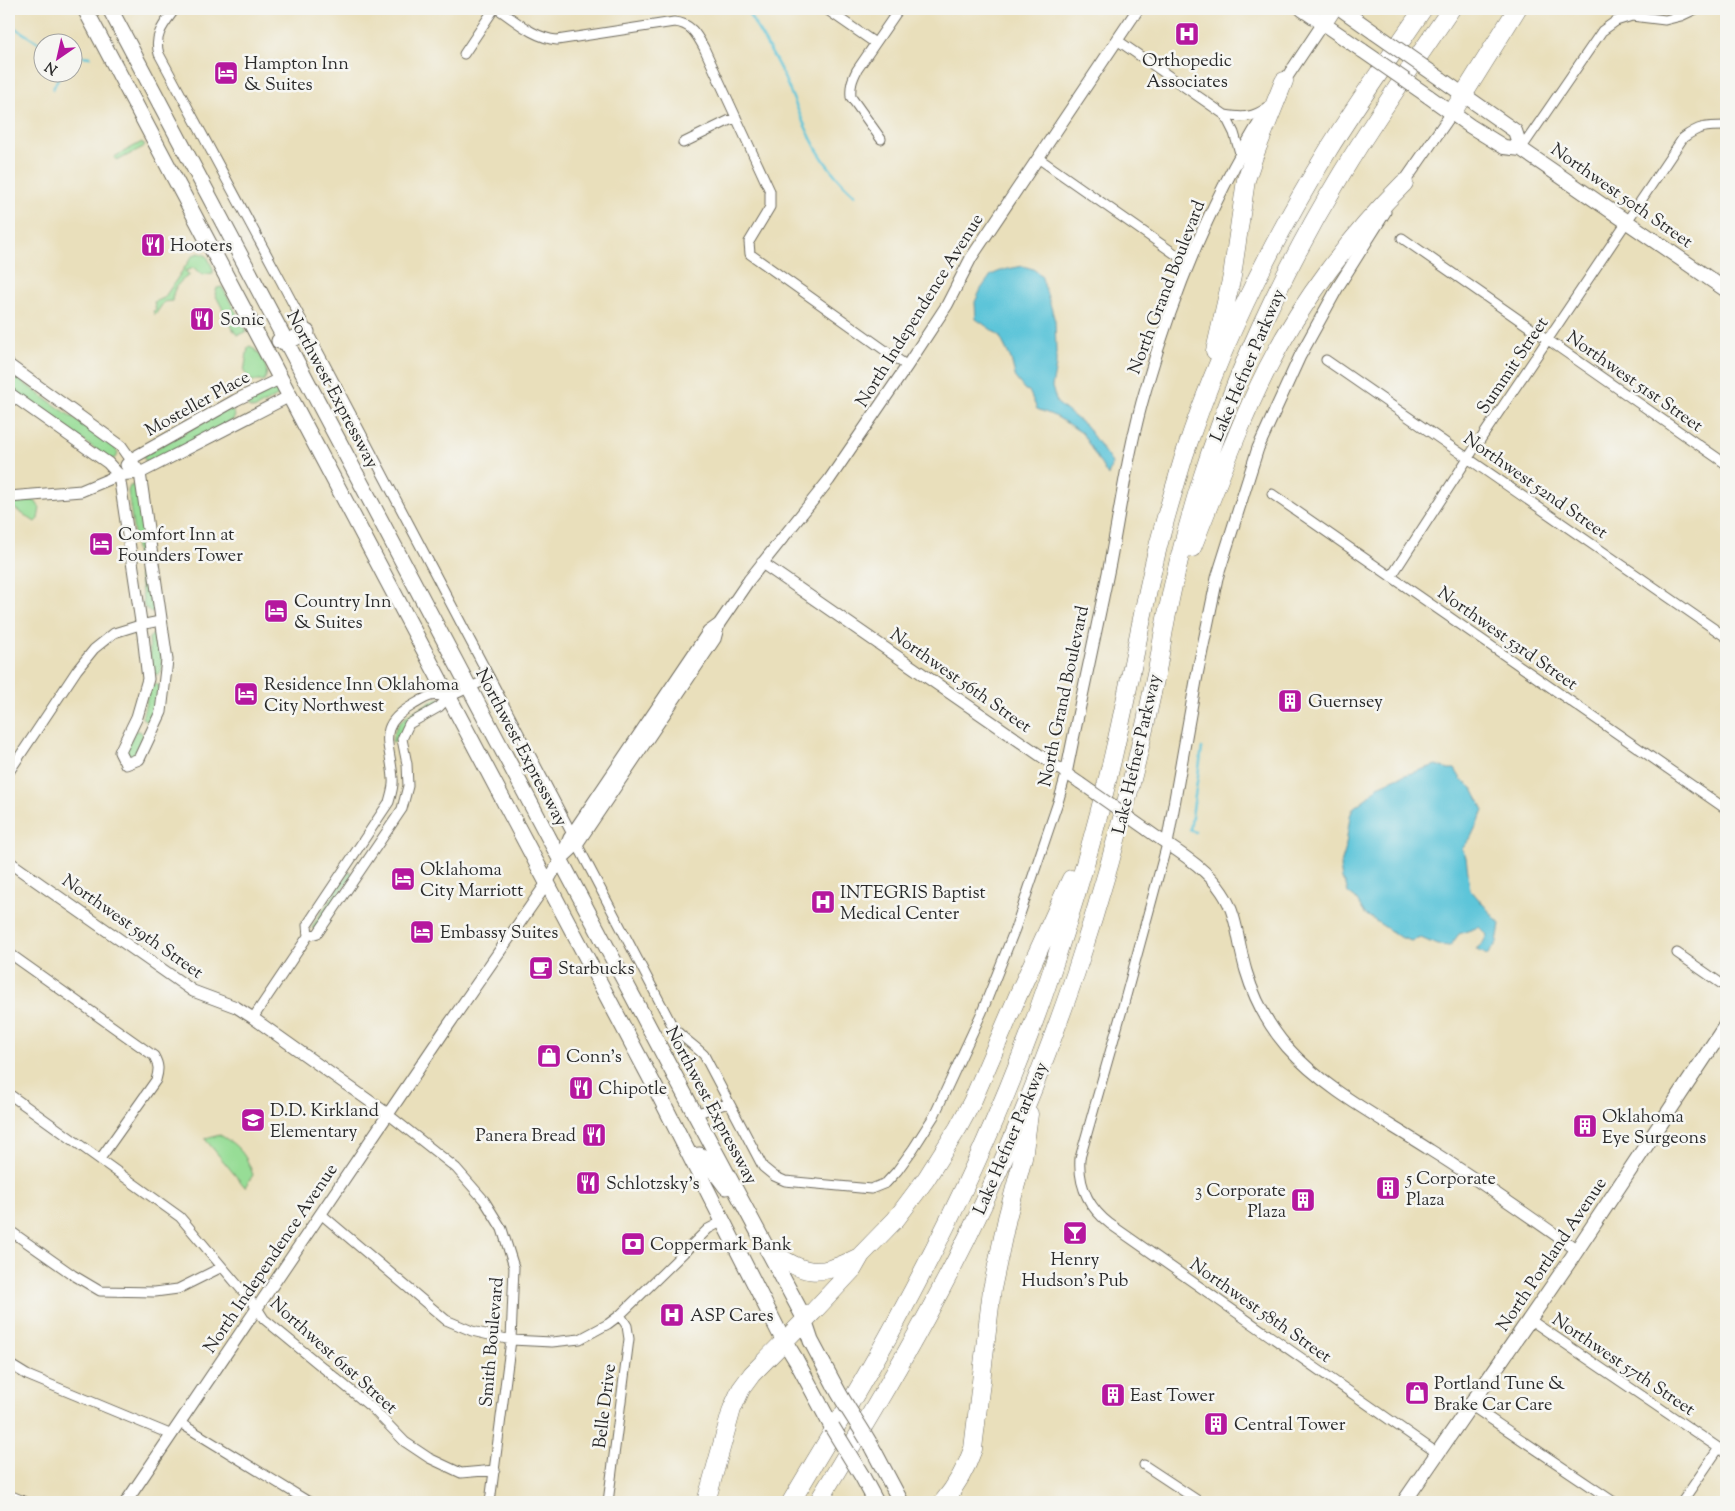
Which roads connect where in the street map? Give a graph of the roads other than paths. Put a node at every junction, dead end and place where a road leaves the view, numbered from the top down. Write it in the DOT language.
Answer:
graph roads {
  1 [pos="85,9"];
  2 [pos="175,9"];
  3 [pos="496,9"];
  4 [pos="826,9"];
  5 [pos="899,9"];
  6 [pos="1138,9"];
  7 [pos="1302,9"];
  8 [pos="1341,9"];
  9 [pos="1423,9"];
  10 [pos="1451,9"];
  11 [pos="1517,9"];
  12 [pos="1696,9"];
  13 [pos="113,13"];
  14 [pos="1328,16"];
  15 [pos="1117,40"];
  16 [pos="875,43"];
  17 [pos="464,54"];
  18 [pos="1284,82"];
  19 [pos="1464,95"];
  20 [pos="1270,105"];
  21 [pos="1452,113"];
  22 [pos="1225,114"];
  23 [pos="736,117"];
  24 [pos="1726,126"];
  25 [pos="880,140"];
  26 [pos="683,143"];
  27 [pos="1521,149"];
  28 [pos="1240,153"];
  29 [pos="1038,158"];
  30 [pos="1404,183"];
  31 [pos="1627,221"];
  32 [pos="1402,238"];
  33 [pos="1190,262"];
  34 [pos="1726,290"];
  35 [pos="307,332"];
  36 [pos="259,338"];
  37 [pos="1548,341"];
  38 [pos="287,342"];
  39 [pos="1326,360"];
  40 [pos="9,365"];
  41 [pos="907,366"];
  42 [pos="282,379"];
  43 [pos="312,389"];
  44 [pos="9,393"];
  45 [pos="290,396"];
  46 [pos="236,400"];
  47 [pos="1204,400"];
  48 [pos="246,418"];
  49 [pos="1468,458"];
  50 [pos="131,459"];
  51 [pos="1726,464"];
  52 [pos="118,472"];
  53 [pos="140,473"];
  54 [pos="1272,494"];
  55 [pos="9,497"];
  56 [pos="762,563"];
  57 [pos="1392,577"];
  58 [pos="1167,612"];
  59 [pos="160,621"];
  60 [pos="140,625"];
  61 [pos="1726,637"];
  62 [pos="490,678"];
  63 [pos="470,687"];
  64 [pos="449,696"];
  65 [pos="404,752"];
  66 [pos="389,753"];
  67 [pos="9,772"];
  68 [pos="1066,774"];
  69 [pos="391,794"];
  70 [pos="404,802"];
  71 [pos="1726,809"];
  72 [pos="1096,824"];
  73 [pos="575,839"];
  74 [pos="1167,844"];
  75 [pos="560,860"];
  76 [pos="9,862"];
  77 [pos="547,883"];
  78 [pos="308,936"];
  79 [pos="9,953"];
  80 [pos="1677,953"];
  81 [pos="1726,987"];
  82 [pos="253,1018"];
  83 [pos="1726,1024"];
  84 [pos="655,1087"];
  85 [pos="1033,1087"];
  86 [pos="9,1094"];
  87 [pos="728,1103"];
  88 [pos="389,1114"];
  89 [pos="695,1114"];
  90 [pos="691,1156"];
  91 [pos="100,1159"];
  92 [pos="321,1214"];
  93 [pos="723,1221"];
  94 [pos="754,1224"];
  95 [pos="9,1230"];
  96 [pos="768,1248"];
  97 [pos="1577,1250"];
  98 [pos="861,1255"];
  99 [pos="222,1267"];
  100 [pos="257,1308"];
  101 [pos="620,1315"];
  102 [pos="1529,1320"];
  103 [pos="804,1322"];
  104 [pos="511,1340"];
  105 [pos="785,1342"];
  106 [pos="9,1364"];
  107 [pos="1470,1405"];
  108 [pos="180,1423"];
  109 [pos="172,1435"];
  110 [pos="1723,1450"];
  111 [pos="1437,1453"];
  112 [pos="1144,1465"];
  113 [pos="495,1470"];
  114 [pos="9,1495"];
  115 [pos="26,1502"];
  116 [pos="126,1502"];
  117 [pos="309,1502"];
  118 [pos="490,1502"];
  119 [pos="608,1502"];
  120 [pos="706,1502"];
  121 [pos="791,1502"];
  122 [pos="818,1502"];
  123 [pos="876,1502"];
  124 [pos="901,1502"];
  125 [pos="943,1502"];
  126 [pos="1200,1502"];
  127 [pos="1405,1502"];
  128 [pos="1614,1502"];
  129 [pos="1682,1502"];
  1 -- 36 [label="highway"];
  2 -- 35 [label="street, Northwest Expressway"];
  3 -- 17 [label="street"];
  3 -- 23 [label="street"];
  4 -- 16 [label="street"];
  5 -- 16 [label="street"];
  6 -- 15 [label="street, North Independence Avenue"];
  7 -- 14 [label="main road, Northwest 50th Street"];
  8 -- 19 [label="main road, Northwest 50th Street, bridge"];
  9 -- 47 [label="highway, Lake Hefner Parkway"];
  10 -- 58 [label="highway, Lake Hefner Parkway"];
  11 -- 19 [label="highway"];
  12 -- 27 [label="street"];
  13 -- 38 [label="highway, Northwest Expressway"];
  14 -- 18 [label="street, North Grand Boulevard"];
  14 -- 21 [label="main road, Northwest 50th Street, bridge"];
  15 -- 22 [label="street"];
  15 -- 29 [label="street, North Independence Avenue"];
  16 -- 25 [label="street"];
  18 -- 20 [label="street, North Grand Boulevard"];
  18 -- 47 [label="highway"];
  19 -- 21 [label="highway"];
  19 -- 27 [label="main road, Northwest 50th Street"];
  20 -- 22 [label="street"];
  20 -- 28 [label="street, North Grand Boulevard"];
  21 -- 27 [label="main road, Northwest 50th Street"];
  21 -- 30 [label="street"];
  22 -- 28 [label="street"];
  23 -- 26 [label="street"];
  23 -- 41 [label="street"];
  24 -- 31 [label="street, Summit Street"];
  27 -- 31 [label="main road, Northwest 50th Street"];
  28 -- 33 [label="street, North Grand Boulevard"];
  29 -- 33 [label="street"];
  29 -- 41 [label="street, North Independence Avenue"];
  30 -- 58 [label="highway"];
  30 -- 74 [label="street"];
  31 -- 34 [label="main road, Northwest 50th Street"];
  31 -- 37 [label="street, Summit Street"];
  32 -- 37 [label="street, Northwest 51st Street"];
  33 -- 68 [label="street, North Grand Boulevard"];
  35 -- 38 [label="highway"];
  35 -- 62 [label="street, Northwest Expressway"];
  36 -- 38 [label="highway"];
  36 -- 42 [label="highway"];
  37 -- 49 [label="street, Summit Street"];
  37 -- 51 [label="street, Northwest 51st Street"];
  38 -- 43 [label="highway, Northwest Expressway"];
  39 -- 49 [label="street, Northwest 52nd Street"];
  40 -- 50 [label="street"];
  41 -- 56 [label="street, North Independence Avenue"];
  42 -- 43 [label="highway"];
  42 -- 45 [label="highway"];
  42 -- 46 [label="street, Mosteller Place"];
  43 -- 63 [label="highway, Northwest Expressway"];
  44 -- 52 [label="street"];
  45 -- 48 [label="street, Mosteller Place"];
  45 -- 64 [label="highway"];
  46 -- 48 [label="street"];
  46 -- 50 [label="street, Mosteller Place"];
  47 -- 72 [label="highway, Lake Hefner Parkway"];
  48 -- 53 [label="street, Mosteller Place"];
  49 -- 57 [label="street, Summit Street"];
  49 -- 61 [label="street, Northwest 52nd Street"];
  50 -- 52 [label="street"];
  50 -- 53 [label="street"];
  52 -- 53 [label="street"];
  52 -- 55 [label="street"];
  52 -- 60 [label="street"];
  53 -- 59 [label="street"];
  54 -- 57 [label="street, Northwest 53rd Street"];
  56 -- 68 [label="street, Northwest 56th Street"];
  56 -- 73 [label="street, North Independence Avenue"];
  57 -- 71 [label="street, Northwest 53rd Street"];
  58 -- 85 [label="highway, Lake Hefner Parkway"];
  59 -- 60 [label="street"];
  59 -- 60 [label="street"];
  60 -- 67 [label="street"];
  62 -- 63 [label="street"];
  62 -- 73 [label="street, Northwest Expressway"];
  63 -- 64 [label="street"];
  63 -- 75 [label="highway, Northwest Expressway"];
  64 -- 65 [label="street"];
  64 -- 66 [label="street"];
  64 -- 77 [label="highway"];
  65 -- 66 [label="street"];
  65 -- 70 [label="street"];
  66 -- 69 [label="street"];
  68 -- 74 [label="street, Northwest 56th Street, bridge"];
  68 -- 87 [label="street, North Grand Boulevard"];
  69 -- 70 [label="street"];
  69 -- 78 [label="street"];
  70 -- 78 [label="street"];
  72 -- 98 [label="highway"];
  72 -- 121 [label="highway, Lake Hefner Parkway"];
  73 -- 75 [label="street, North Independence Avenue"];
  73 -- 87 [label="street, Northwest Expressway"];
  74 -- 97 [label="street, Northwest 56th Street"];
  74 -- 111 [label="street, Northwest 58th Street"];
  75 -- 77 [label="street, North Independence Avenue"];
  75 -- 89 [label="highway, Northwest Expressway"];
  76 -- 82 [label="street, Northwest 59th Street"];
  77 -- 84 [label="highway"];
  77 -- 88 [label="street, North Independence Avenue"];
  78 -- 82 [label="street"];
  79 -- 91 [label="street"];
  80 -- 81 [label="street"];
  82 -- 88 [label="street, Northwest 59th Street"];
  83 -- 97 [label="main road, North Portland Avenue"];
  84 -- 89 [label="highway"];
  84 -- 90 [label="highway"];
  85 -- 122 [label="highway, Lake Hefner Parkway"];
  85 -- 125 [label="highway"];
  86 -- 91 [label="street, Northwest 61st Street"];
  87 -- 89 [label="street"];
  88 -- 92 [label="street, North Independence Avenue"];
  88 -- 104 [label="street, Smith Boulevard"];
  89 -- 94 [label="highway, Northwest Expressway"];
  90 -- 93 [label="highway"];
  90 -- 94 [label="highway"];
  91 -- 99 [label="street, Northwest 61st Street"];
  92 -- 100 [label="street, North Independence Avenue"];
  92 -- 104 [label="street"];
  93 -- 101 [label="street"];
  93 -- 105 [label="highway"];
  94 -- 96 [label="highway, Northwest Expressway"];
  95 -- 99 [label="street"];
  96 -- 98 [label="highway"];
  96 -- 103 [label="highway, Northwest Expressway"];
  97 -- 102 [label="main road, North Portland Avenue"];
  98 -- 103 [label="highway"];
  99 -- 100 [label="street, Northwest 61st Street"];
  100 -- 108 [label="street, North Independence Avenue"];
  100 -- 113 [label="street, Northwest 61st Street"];
  101 -- 104 [label="street"];
  101 -- 119 [label="street, Belle Drive"];
  102 -- 107 [label="main road, North Portland Avenue"];
  102 -- 110 [label="street, Northwest 57th Street"];
  103 -- 105 [label="highway"];
  103 -- 124 [label="highway, Northwest Expressway, bridge"];
  104 -- 113 [label="street, Smith Boulevard"];
  105 -- 120 [label="highway"];
  105 -- 123 [label="highway, bridge"];
  106 -- 109 [label="street"];
  107 -- 111 [label="main road, North Portland Avenue"];
  107 -- 128 [label="street"];
  108 -- 109 [label="street, North Independence Avenue"];
  108 -- 117 [label="street"];
  109 -- 116 [label="street, North Independence Avenue"];
  110 -- 129 [label="street"];
  111 -- 127 [label="main road, North Portland Avenue"];
  112 -- 126 [label="street"];
  113 -- 118 [label="street, Smith Boulevard"];
  114 -- 115 [label="street"];
}
